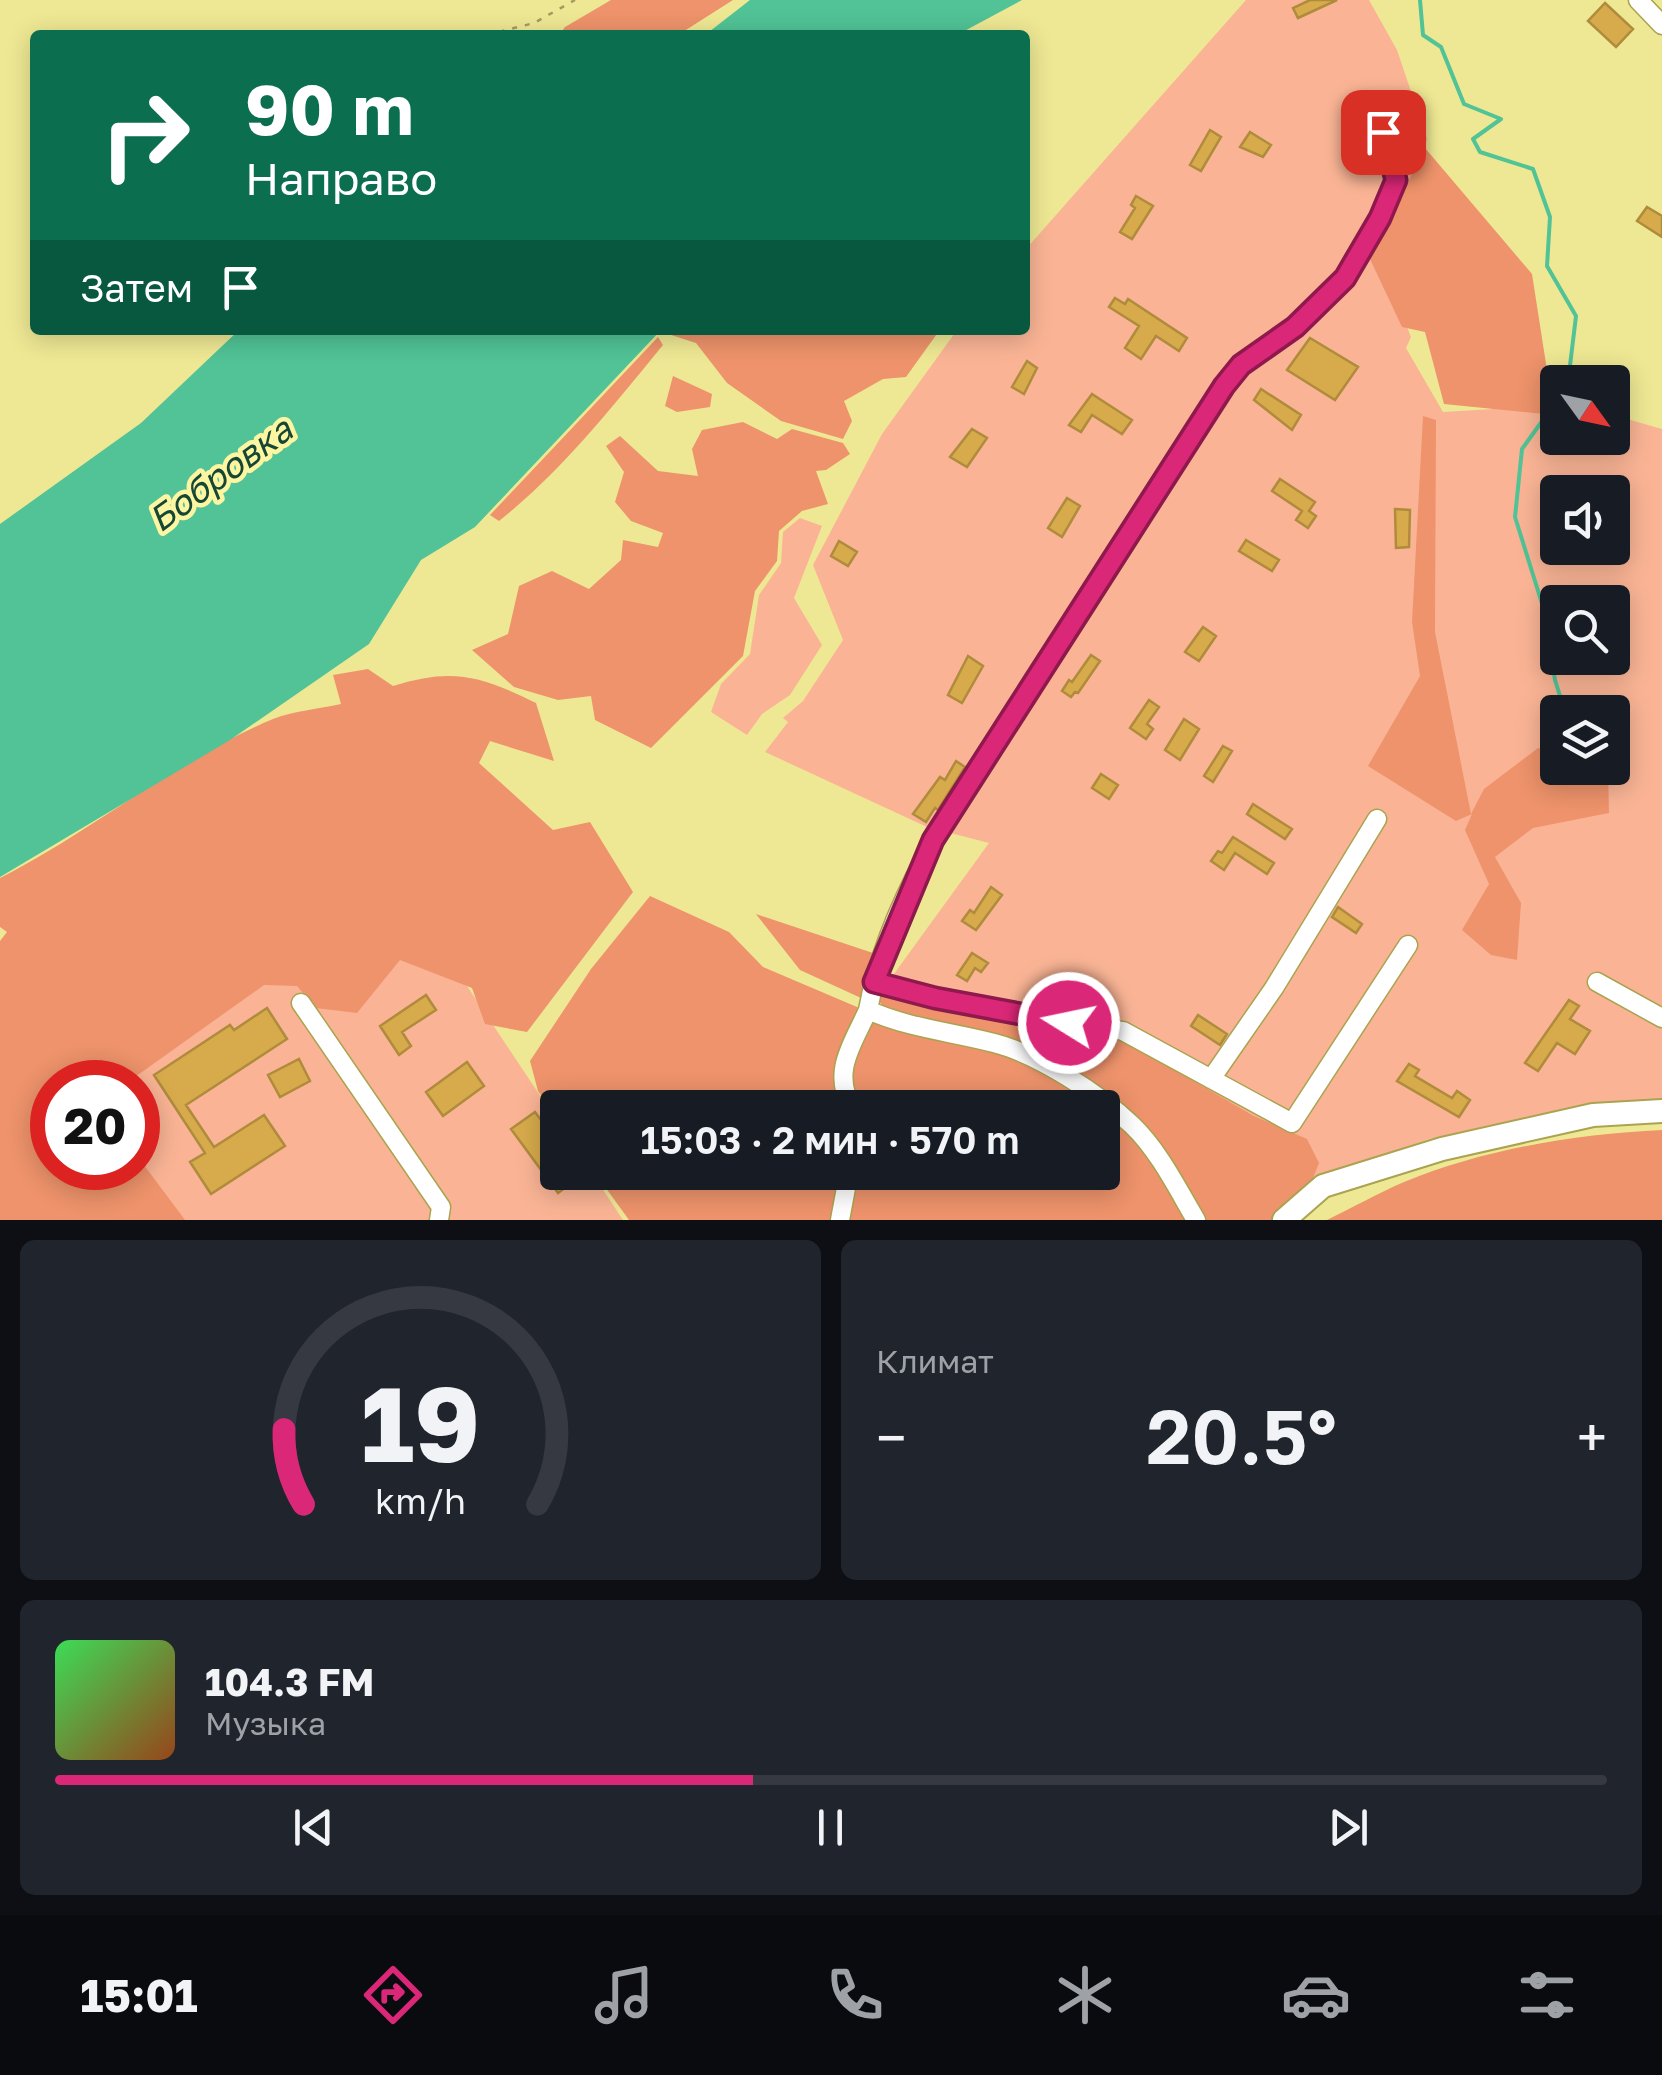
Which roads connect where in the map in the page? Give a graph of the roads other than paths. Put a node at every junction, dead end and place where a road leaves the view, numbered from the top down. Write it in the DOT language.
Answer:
graph roads {
  1 [pos="1638,0"];
  2 [pos="1662,25"];
  3 [pos="1383,132"];
  4 [pos="1377,819"];
  5 [pos="1408,945"];
  6 [pos="874,982"];
  7 [pos="1597,982"];
  8 [pos="301,1002"];
  9 [pos="868,1010"];
  10 [pos="1662,1018"];
  11 [pos="1211,1079"];
  12 [pos="842,1090"];
  13 [pos="1662,1111"];
  14 [pos="846,1190"];
  15 [pos="439,1220"];
  16 [pos="840,1220"];
  17 [pos="1196,1220"];
  18 [pos="1284,1220"];
  1 -- 2 [label="street"];
  3 -- 6 [label="street"];
  4 -- 11 [label="street"];
  5 -- 11 [label="street"];
  6 -- 9 [label="street"];
  6 -- 11 [label="street"];
  7 -- 10 [label="street"];
  8 -- 15 [label="street"];
  9 -- 12 [label="street"];
  9 -- 17 [label="street"];
  13 -- 18 [label="main road"];
  14 -- 16 [label="street"];
}
